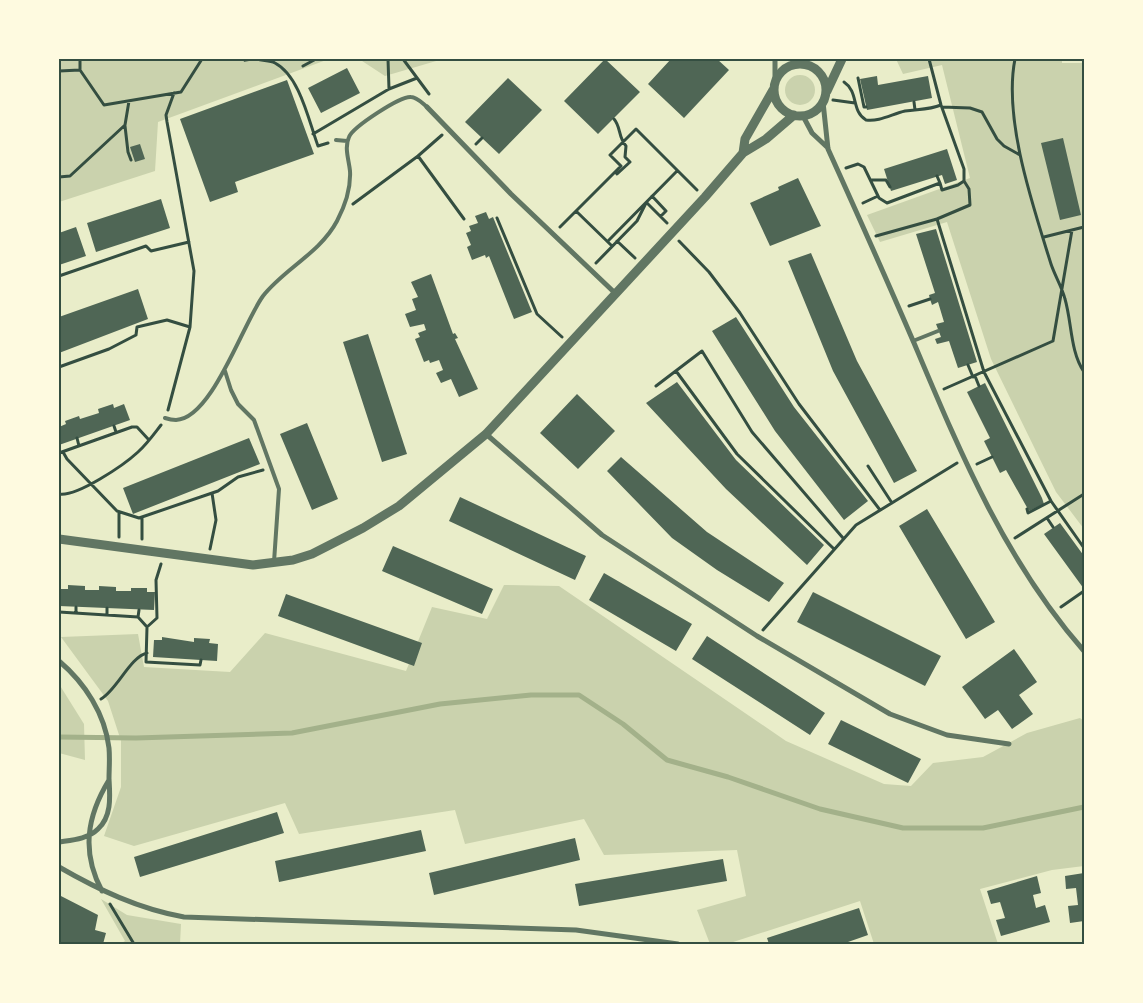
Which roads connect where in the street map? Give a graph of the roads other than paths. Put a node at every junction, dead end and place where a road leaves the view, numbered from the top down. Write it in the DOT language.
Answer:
graph roads {
  1 [pos="774,59"];
  2 [pos="842,59"];
  3 [pos="803,61"];
  4 [pos="774,85"];
  5 [pos="824,98"];
  6 [pos="427,107"];
  7 [pos="798,116"];
  8 [pos="336,140"];
  9 [pos="348,141"];
  10 [pos="828,148"];
  11 [pos="743,152"];
  12 [pos="616,294"];
  13 [pos="938,331"];
  14 [pos="913,340"];
  15 [pos="225,371"];
  16 [pos="165,418"];
  17 [pos="486,434"];
  18 [pos="59,539"];
  19 [pos="274,564"];
  20 [pos="1084,650"];
  21 [pos="59,661"];
  22 [pos="1009,744"];
  23 [pos="109,779"];
  24 [pos="88,835"];
  25 [pos="59,842"];
  26 [pos="59,867"];
  27 [pos="102,891"];
  28 [pos="678,944"];
  1 -- 4 [label="street"];
  2 -- 5 [label="street"];
  3 -- 4 [label="street"];
  3 -- 5 [label="street"];
  4 -- 7 [label="street"];
  4 -- 11 [label="street"];
  5 -- 7 [label="street"];
  5 -- 10 [label="street"];
  6 -- 9 [label="lane"];
  6 -- 12 [label="street"];
  7 -- 10 [label="street"];
  7 -- 11 [label="street"];
  8 -- 9 [label="lane"];
  9 -- 15 [label="lane"];
  10 -- 14 [label="street"];
  11 -- 12 [label="street"];
  12 -- 17 [label="street"];
  13 -- 14 [label="lane"];
  14 -- 20 [label="street"];
  15 -- 16 [label="lane"];
  15 -- 19 [label="lane"];
  17 -- 19 [label="street"];
  17 -- 22 [label="street"];
  18 -- 19 [label="street"];
  21 -- 23 [label="street"];
  23 -- 24 [label="street"];
  23 -- 24 [label="street"];
  24 -- 25 [label="street"];
  24 -- 27 [label="street"];
  26 -- 27 [label="street"];
  27 -- 28 [label="street"];
}
